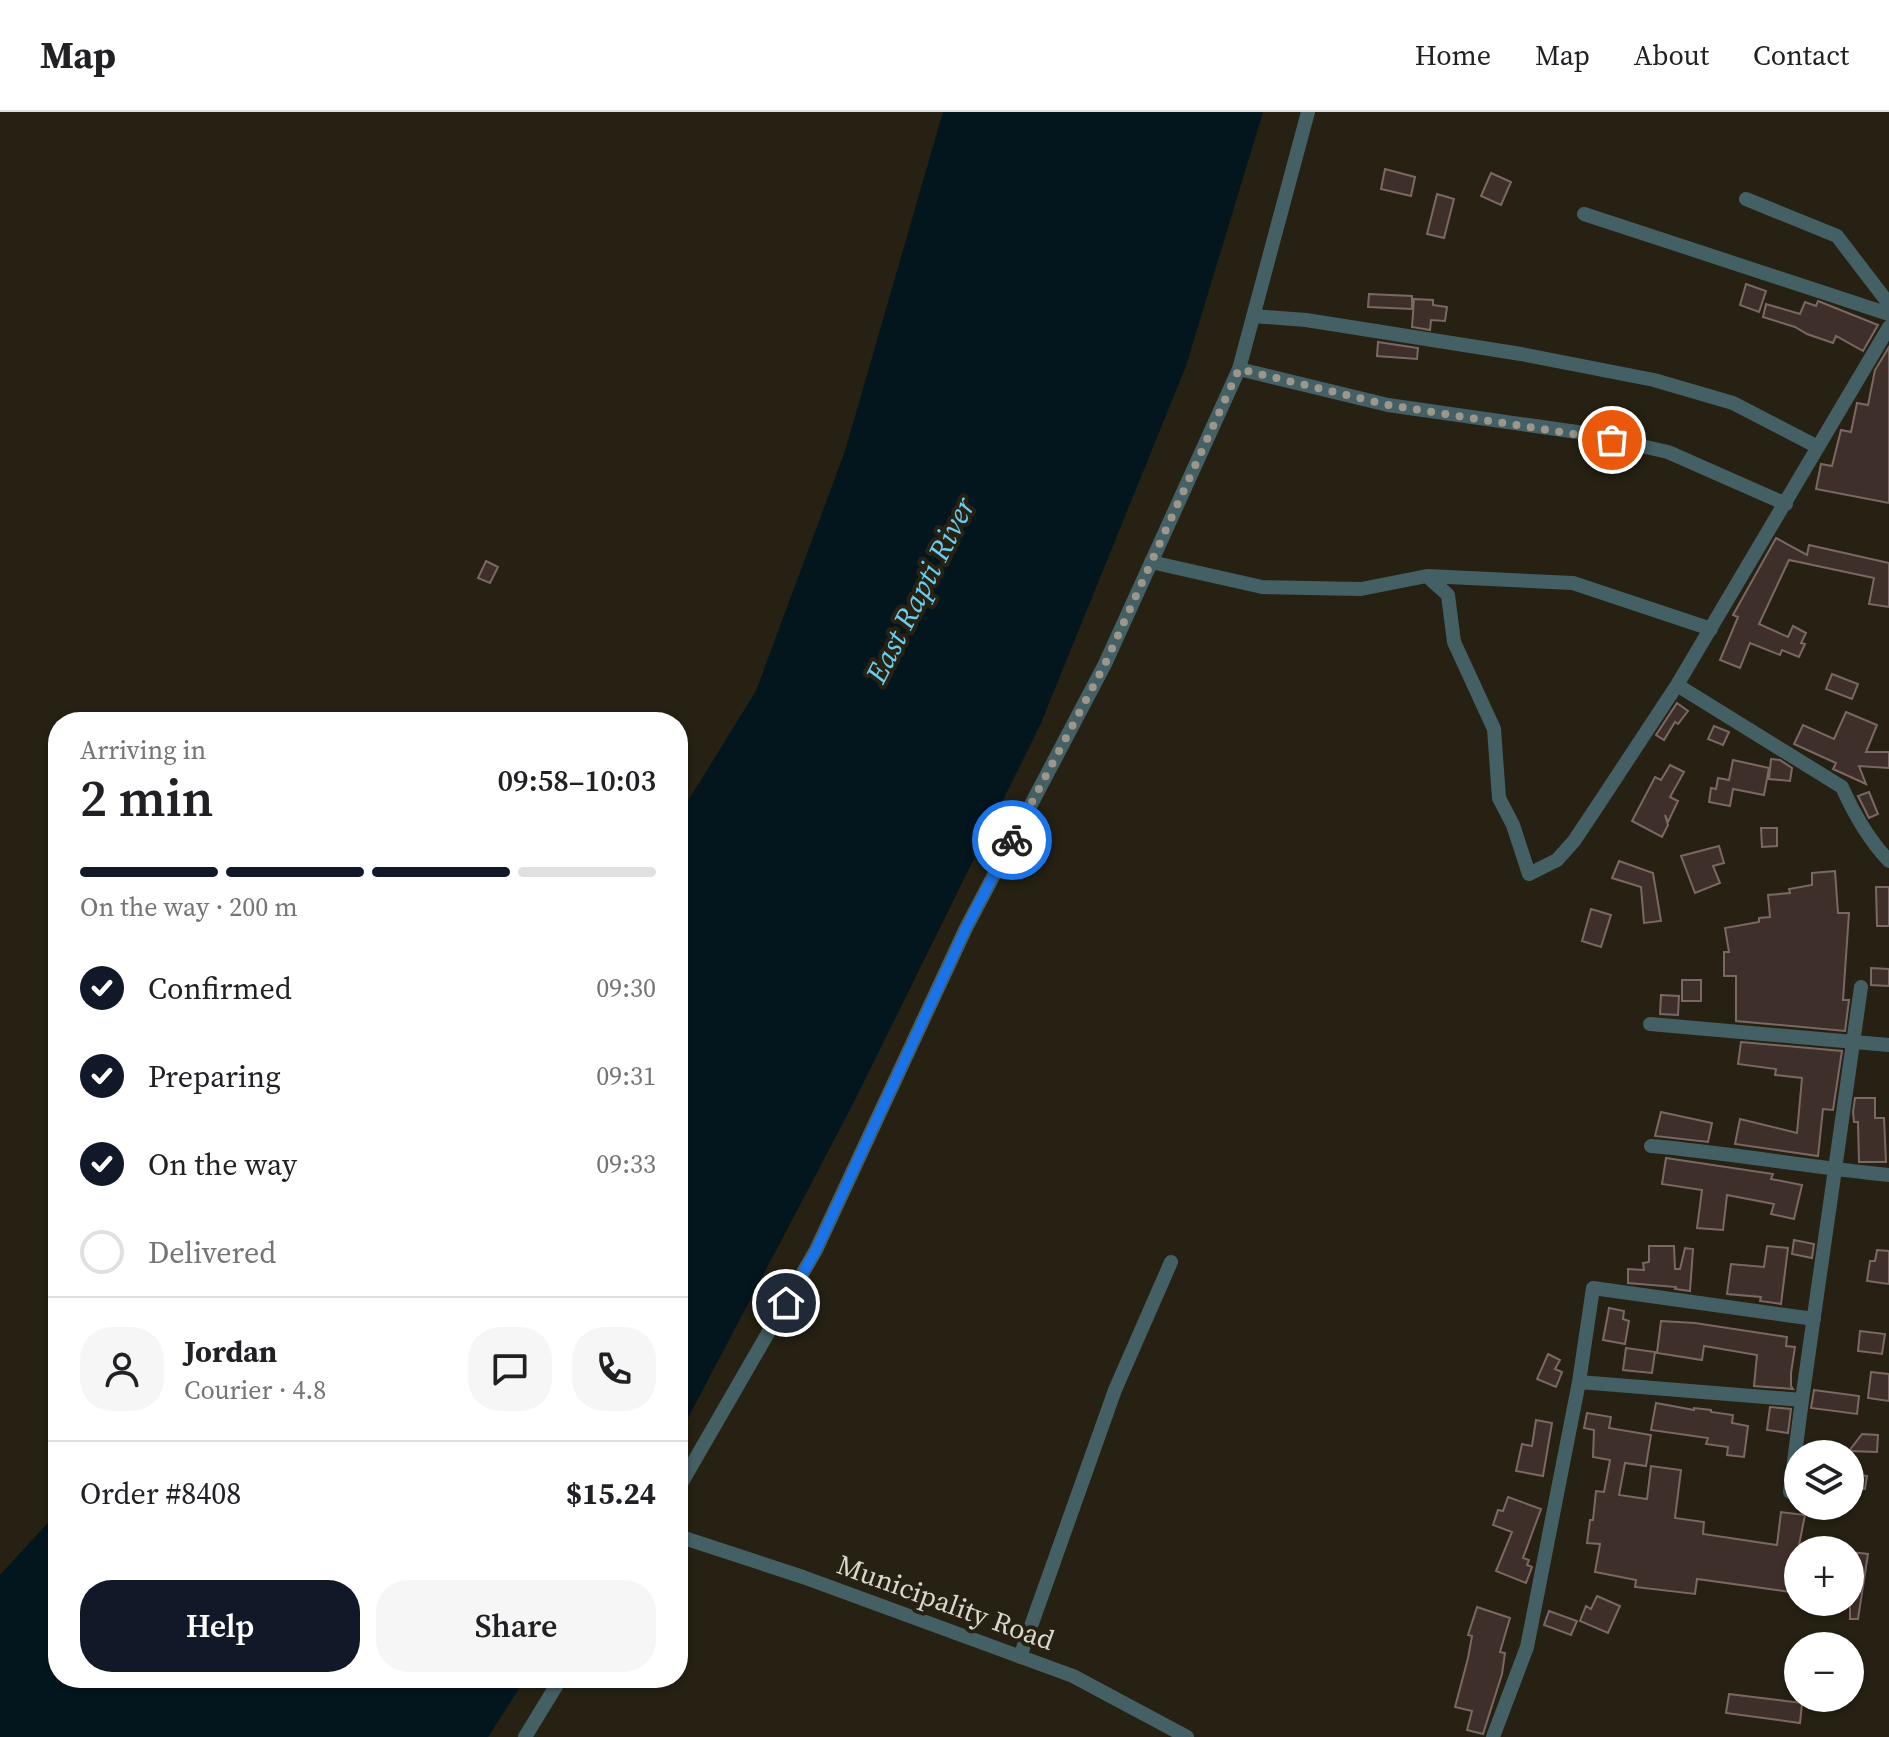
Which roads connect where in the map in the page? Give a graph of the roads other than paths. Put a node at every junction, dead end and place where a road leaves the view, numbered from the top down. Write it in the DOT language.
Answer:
graph roads {
  1 [pos="1308,112"];
  2 [pos="1746,199"];
  3 [pos="1584,214"];
  4 [pos="1889,304"];
  5 [pos="1889,314"];
  6 [pos="1253,316"];
  7 [pos="1889,327"];
  8 [pos="1239,369"];
  9 [pos="1816,446"];
  10 [pos="1786,504"];
  11 [pos="1151,562"];
  12 [pos="1427,576"];
  13 [pos="1711,629"];
  14 [pos="1677,685"];
  15 [pos="1889,861"];
  16 [pos="1861,987"];
  17 [pos="1650,1024"];
  18 [pos="1852,1041"];
  19 [pos="1889,1045"];
  20 [pos="1651,1146"];
  21 [pos="1835,1170"];
  22 [pos="1889,1175"];
  23 [pos="1171,1262"];
  24 [pos="1814,1319"];
  25 [pos="1579,1382"];
  26 [pos="1802,1400"];
  27 [pos="1797,1440"];
  28 [pos="688,1472"];
  29 [pos="688,1539"];
  30 [pos="1020,1657"];
  31 [pos="555,1688"];
  32 [pos="525,1737"];
  33 [pos="1187,1737"];
  34 [pos="1493,1737"];
  1 -- 6 [label="street"];
  2 -- 4 [label="street"];
  3 -- 5 [label="street"];
  6 -- 8 [label="street"];
  6 -- 9 [label="street"];
  7 -- 9 [label="street"];
  8 -- 10 [label="street"];
  8 -- 11 [label="street"];
  9 -- 10 [label="street"];
  10 -- 13 [label="street"];
  11 -- 12 [label="street"];
  11 -- 28 [label="street"];
  12 -- 13 [label="street"];
  12 -- 14 [label="street"];
  13 -- 14 [label="street"];
  14 -- 15 [label="street"];
  16 -- 18 [label="street"];
  17 -- 18 [label="street"];
  18 -- 19 [label="street"];
  18 -- 21 [label="street"];
  20 -- 21 [label="street"];
  21 -- 22 [label="street"];
  21 -- 24 [label="street"];
  23 -- 30 [label="street"];
  24 -- 25 [label="street"];
  24 -- 26 [label="street"];
  25 -- 26 [label="street"];
  25 -- 34 [label="street"];
  26 -- 27 [label="street"];
  29 -- 30 [label="street, Municipality Road"];
  30 -- 33 [label="street, Municipality Road"];
  31 -- 32 [label="street"];
}
